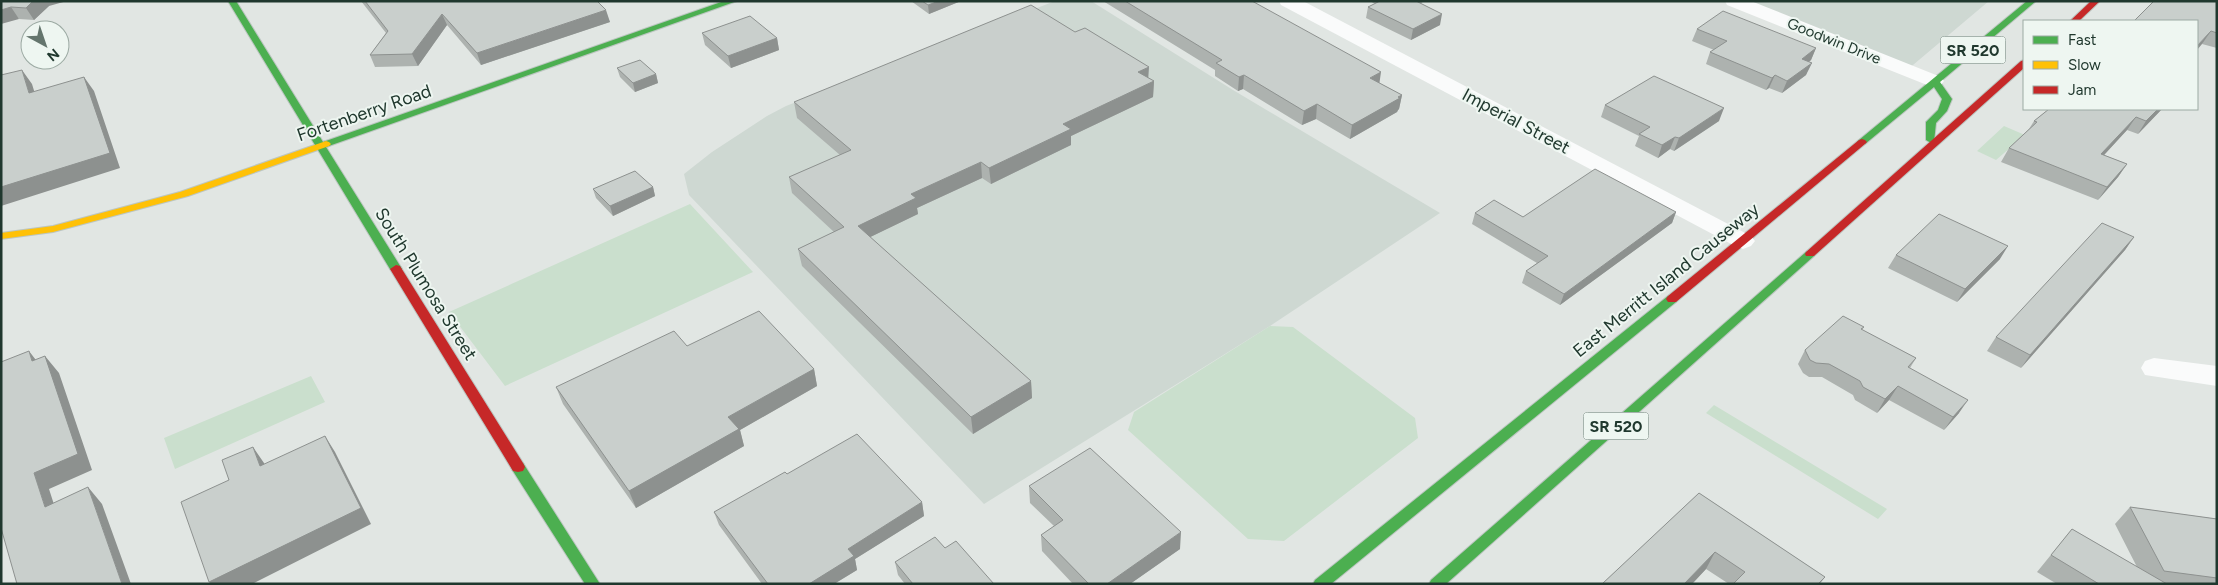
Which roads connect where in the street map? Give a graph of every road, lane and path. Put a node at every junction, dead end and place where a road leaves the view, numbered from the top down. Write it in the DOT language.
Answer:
graph roads {
  1 [pos="232,1"];
  2 [pos="733,1"];
  3 [pos="1288,1"];
  4 [pos="1734,1"];
  5 [pos="2032,1"];
  6 [pos="2096,1"];
  7 [pos="2068,18"];
  8 [pos="2023,64"];
  9 [pos="1934,81"];
  10 [pos="1931,146"];
  11 [pos="320,147"];
  12 [pos="1,236"];
  13 [pos="1743,241"];
  14 [pos="2154,368"];
  15 [pos="2217,376"];
  16 [pos="593,584"];
  17 [pos="1320,584"];
  18 [pos="1436,584"];
  1 -- 11 [label="main road, South Plumosa Street"];
  2 -- 11 [label="main road, Fortenberry Road"];
  3 -- 13 [label="street, Imperial Street"];
  4 -- 9 [label="street, Goodwin Drive"];
  5 -- 9 [label="main road, East Merritt Island Causeway / SR 520"];
  6 -- 7 [label="main road"];
  8 -- 10 [label="main road, SR 520"];
  9 -- 10 [label="main road"];
  9 -- 13 [label="main road, East Merritt Island Causeway / SR 520"];
  10 -- 18 [label="main road, SR 520"];
  11 -- 12 [label="main road, Fortenberry Road"];
  11 -- 16 [label="main road, South Plumosa Street"];
  13 -- 17 [label="main road, East Merritt Island Causeway / SR 520"];
  14 -- 15 [label="street"];
}
